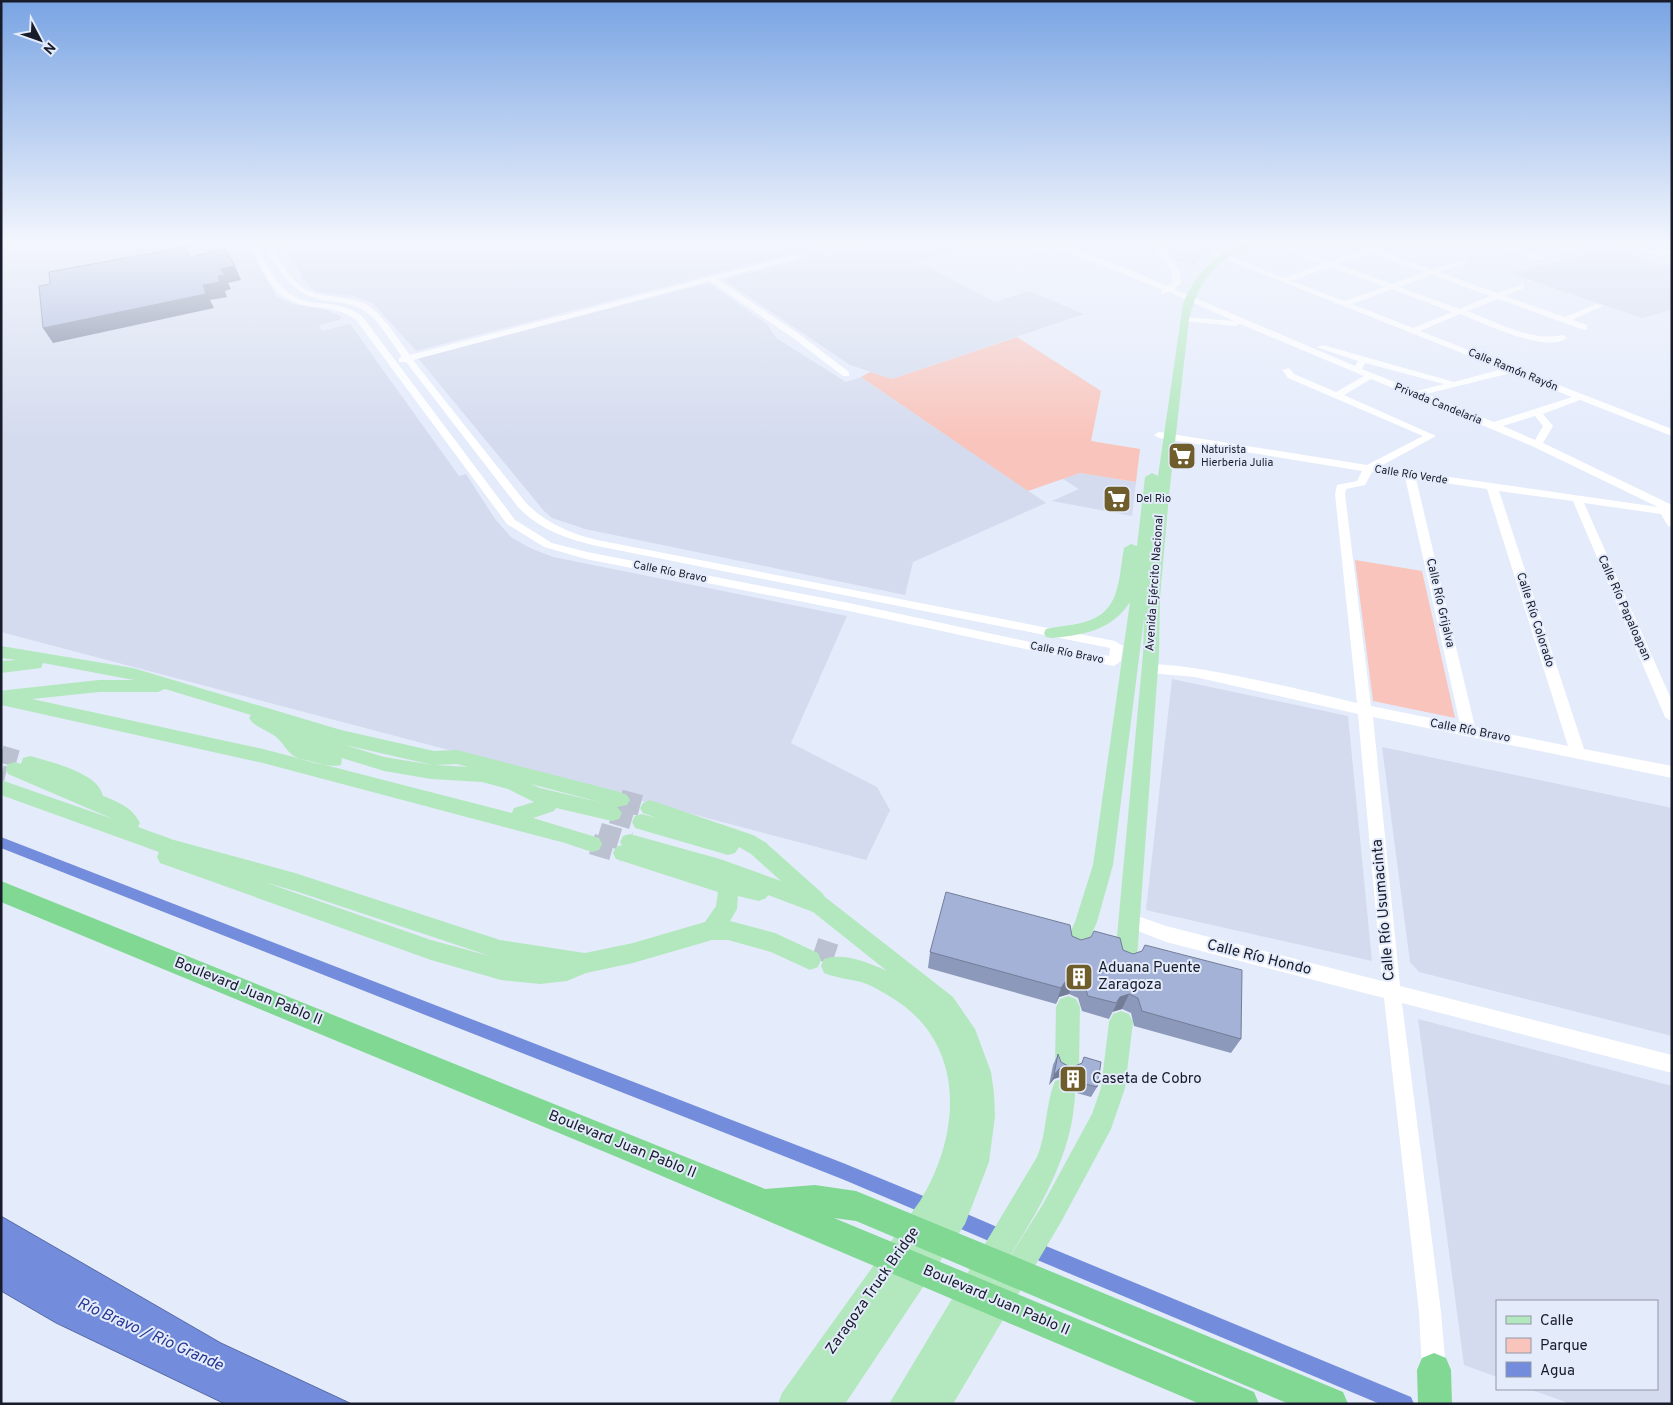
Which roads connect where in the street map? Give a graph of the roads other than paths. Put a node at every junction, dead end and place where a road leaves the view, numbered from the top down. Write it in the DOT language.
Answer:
graph roads {
  1 [pos="341,309"];
  2 [pos="368,309"];
  3 [pos="598,309"];
  4 [pos="756,309"];
  5 [pos="1179,309"];
  6 [pos="1183,309"];
  7 [pos="1210,309"];
  8 [pos="1357,309"];
  9 [pos="1450,309"];
  10 [pos="1463,309"];
  11 [pos="1533,309"];
  12 [pos="1594,309"];
  13 [pos="1457,311"];
  14 [pos="1184,319"];
  15 [pos="1565,320"];
  16 [pos="1249,325"];
  17 [pos="1584,327"];
  18 [pos="1413,331"];
  19 [pos="1273,336"];
  20 [pos="1563,338"];
  21 [pos="408,358"];
  22 [pos="1363,360"];
  23 [pos="392,362"];
  24 [pos="1286,370"];
  25 [pos="1511,370"];
  26 [pos="1356,371"];
  27 [pos="846,374"];
  28 [pos="1370,376"];
  29 [pos="1451,383"];
  30 [pos="1415,394"];
  31 [pos="1337,395"];
  32 [pos="1580,397"];
  33 [pos="1555,407"];
  34 [pos="1537,412"];
  35 [pos="1491,426"];
  36 [pos="1548,426"];
  37 [pos="1672,433"];
  38 [pos="1164,436"];
  39 [pos="1537,444"];
  40 [pos="485,457"];
  41 [pos="470,467"];
  42 [pos="1369,468"];
  43 [pos="1410,475"];
  44 [pos="1492,487"];
  45 [pos="1577,499"];
  46 [pos="1149,501"];
  47 [pos="1667,509"];
  48 [pos="1672,524"];
  49 [pos="1139,580"];
  50 [pos="857,593"];
  51 [pos="849,607"];
  52 [pos="938,610"];
  53 [pos="934,625"];
  54 [pos="1052,633"];
  55 [pos="1,652"];
  56 [pos="1150,661"];
  57 [pos="1,667"];
  58 [pos="159,680"];
  59 [pos="176,686"];
  60 [pos="1,698"];
  61 [pos="240,706"];
  62 [pos="1365,710"];
  63 [pos="1672,717"];
  64 [pos="1470,731"];
  65 [pos="283,732"];
  66 [pos="300,751"];
  67 [pos="1578,753"];
  68 [pos="263,756"];
  69 [pos="1672,772"];
  70 [pos="12,774"];
  71 [pos="1,799"];
  72 [pos="541,800"];
  73 [pos="521,814"];
  74 [pos="130,823"];
  75 [pos="605,823"];
  76 [pos="636,832"];
  77 [pos="149,839"];
  78 [pos="728,885"];
  79 [pos="1,891"];
  80 [pos="821,905"];
  81 [pos="1129,920"];
  82 [pos="712,930"];
  83 [pos="1076,944"];
  84 [pos="1126,958"];
  85 [pos="585,964"];
  86 [pos="1392,992"];
  87 [pos="1068,1007"];
  88 [pos="1121,1022"];
  89 [pos="1067,1064"];
  90 [pos="1672,1064"];
  91 [pos="1064,1090"];
  92 [pos="959,1179"];
  93 [pos="763,1204"];
  94 [pos="1434,1370"];
  95 [pos="793,1404"];
  96 [pos="827,1404"];
  97 [pos="904,1404"];
  98 [pos="936,1404"];
  99 [pos="1242,1404"];
  100 [pos="1331,1404"];
  101 [pos="1435,1404"];
  1 -- 23 [label="street, Calle Río Bravo"];
  2 -- 21 [label="street, Calle Río Bravo"];
  3 -- 21 [label="street"];
  4 -- 27 [label="street"];
  5 -- 38 [label="main road, Avenida Ejército Nacional"];
  6 -- 14 [label="main road, Avenida Ejército Nacional"];
  7 -- 16 [label="street, Privada Candelaria"];
  8 -- 18 [label="street, Calle Ramón Rayón"];
  9 -- 13 [label="street"];
  10 -- 13 [label="street"];
  11 -- 15 [label="street"];
  12 -- 15 [label="street"];
  13 -- 18 [label="street"];
  13 -- 20 [label="street"];
  14 -- 16 [label="street"];
  14 -- 38 [label="main road, Avenida Ejército Nacional"];
  15 -- 17 [label="street"];
  16 -- 19 [label="street, Privada Candelaria"];
  18 -- 25 [label="street, Calle Ramón Rayón"];
  19 -- 22 [label="street"];
  19 -- 26 [label="street, Privada Candelaria"];
  21 -- 23 [label="street"];
  21 -- 40 [label="street, Calle Río Bravo"];
  22 -- 26 [label="street"];
  22 -- 29 [label="street"];
  23 -- 41 [label="street, Calle Río Bravo"];
  24 -- 31 [label="street"];
  25 -- 29 [label="street"];
  25 -- 32 [label="street, Calle Ramón Rayón"];
  26 -- 28 [label="street, Privada Candelaria"];
  28 -- 30 [label="street, Privada Candelaria"];
  28 -- 31 [label="street"];
  29 -- 30 [label="street"];
  30 -- 35 [label="street, Privada Candelaria"];
  31 -- 42 [label="street"];
  32 -- 33 [label="street"];
  32 -- 37 [label="street, Calle Ramón Rayón"];
  33 -- 34 [label="street"];
  33 -- 36 [label="street"];
  34 -- 35 [label="street"];
  34 -- 36 [label="street"];
  35 -- 39 [label="street, Privada Candelaria"];
  36 -- 39 [label="street"];
  38 -- 42 [label="street, Calle Río Verde"];
  38 -- 46 [label="main road, Avenida Ejército Nacional"];
  38 -- 56 [label="main road, Avenida Ejército Nacional"];
  39 -- 47 [label="street, Privada Candelaria"];
  40 -- 41 [label="street"];
  40 -- 50 [label="street, Calle Río Bravo"];
  41 -- 51 [label="street, Calle Río Bravo"];
  42 -- 43 [label="street, Calle Río Verde"];
  42 -- 62 [label="street, Calle Río Usumacinta"];
  43 -- 44 [label="street, Calle Río Verde"];
  43 -- 64 [label="street, Calle Río Grijalva"];
  44 -- 45 [label="street, Calle Río Verde"];
  44 -- 67 [label="street, Calle Río Colorado"];
  45 -- 47 [label="street, Calle Río Verde"];
  45 -- 63 [label="street, Calle Río Papaloapan"];
  46 -- 49 [label="main road, Avenida Ejército Nacional"];
  46 -- 54 [label="main road"];
  47 -- 48 [label="street"];
  49 -- 56 [label="main road"];
  49 -- 83 [label="main road, Avenida Ejército Nacional"];
  50 -- 51 [label="street"];
  50 -- 52 [label="street, Calle Río Bravo"];
  51 -- 53 [label="street, Calle Río Bravo"];
  52 -- 53 [label="street"];
  52 -- 54 [label="street, Calle Río Bravo"];
  53 -- 54 [label="street, Calle Río Bravo"];
  55 -- 58 [label="main road"];
  56 -- 62 [label="street, Calle Río Bravo"];
  56 -- 81 [label="main road, Avenida Ejército Nacional"];
  57 -- 58 [label="main road"];
  58 -- 59 [label="main road"];
  59 -- 60 [label="main road"];
  59 -- 61 [label="main road"];
  60 -- 68 [label="main road"];
  61 -- 65 [label="main road"];
  61 -- 75 [label="main road"];
  62 -- 64 [label="street, Calle Río Bravo"];
  62 -- 86 [label="street, Calle Río Usumacinta"];
  64 -- 67 [label="street, Calle Río Bravo"];
  65 -- 66 [label="main road"];
  65 -- 72 [label="main road"];
  66 -- 68 [label="main road"];
  66 -- 73 [label="main road"];
  67 -- 69 [label="street, Calle Río Bravo"];
  68 -- 75 [label="main road"];
  70 -- 74 [label="main road"];
  70 -- 74 [label="main road"];
  70 -- 77 [label="main road"];
  71 -- 85 [label="main road"];
  72 -- 73 [label="main road"];
  72 -- 75 [label="main road"];
  73 -- 75 [label="main road"];
  74 -- 77 [label="main road"];
  76 -- 78 [label="main road"];
  76 -- 80 [label="main road"];
  76 -- 80 [label="main road"];
  77 -- 85 [label="main road"];
  78 -- 80 [label="main road"];
  78 -- 82 [label="main road"];
  79 -- 93 [label="highway, Boulevard Juan Pablo II"];
  80 -- 92 [label="main road"];
  81 -- 84 [label="main road, Avenida Ejército Nacional"];
  81 -- 86 [label="street, Calle Río Hondo"];
  82 -- 85 [label="main road"];
  82 -- 92 [label="main road"];
  86 -- 90 [label="street, Calle Río Hondo"];
  86 -- 94 [label="street, Calle Río Usumacinta"];
  87 -- 89 [label="main road"];
  88 -- 98 [label="main road"];
  91 -- 97 [label="main road"];
  92 -- 95 [label="main road, Zaragoza Truck Bridge"];
  92 -- 96 [label="main road, Zaragoza Truck Bridge"];
  93 -- 99 [label="highway, Boulevard Juan Pablo II"];
  93 -- 100 [label="highway"];
  94 -- 101 [label="highway"];
}
